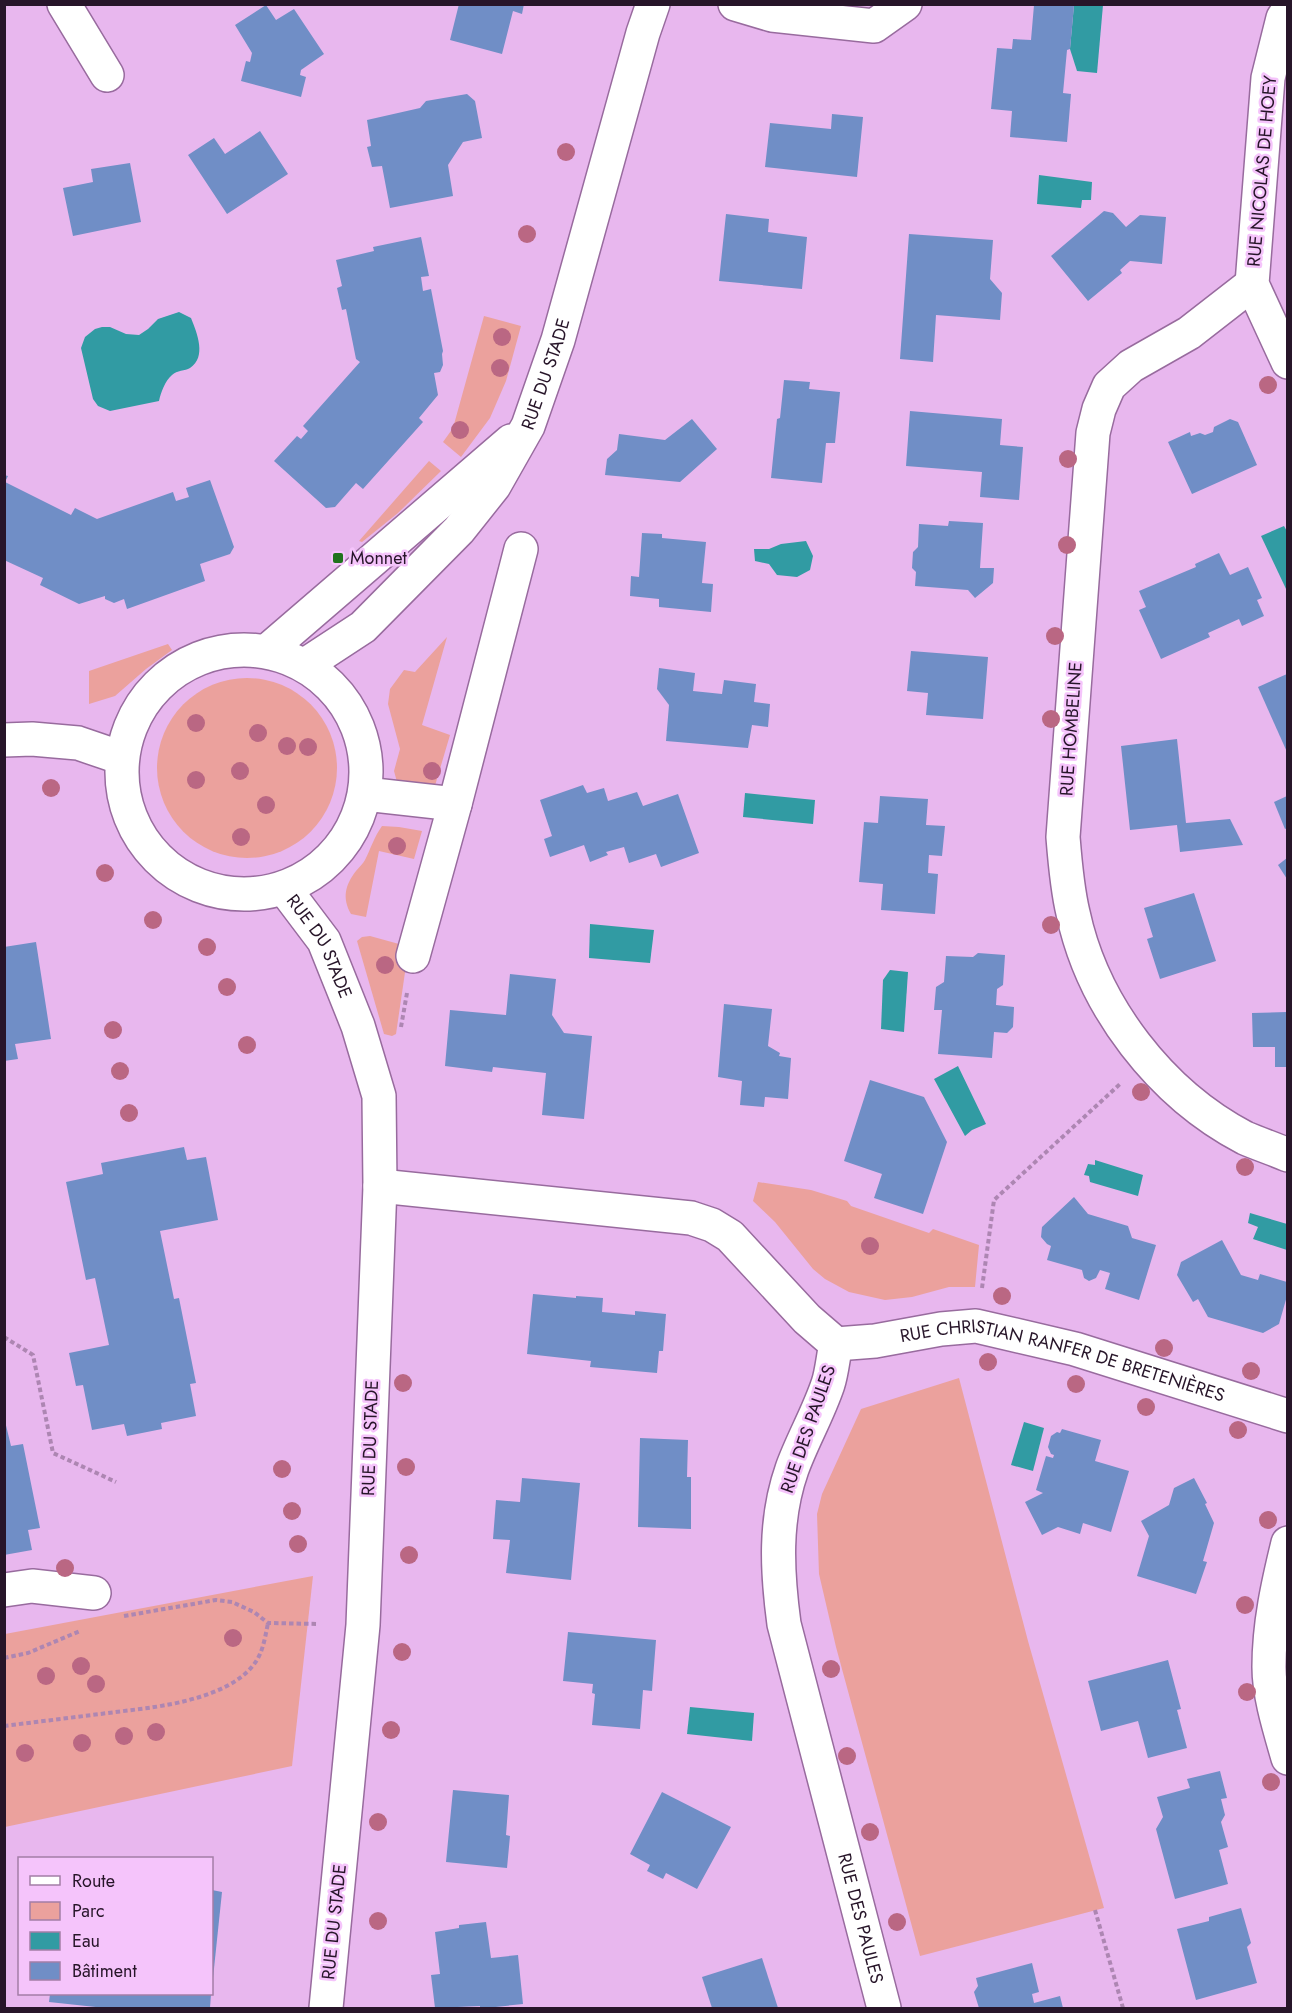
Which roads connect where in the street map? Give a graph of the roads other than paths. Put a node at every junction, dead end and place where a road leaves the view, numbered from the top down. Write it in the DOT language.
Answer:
graph roads {
  1 [pos="64,4"];
  2 [pos="653,4"];
  3 [pos="735,4"];
  4 [pos="905,4"];
  5 [pos="1287,11"];
  6 [pos="107,75"];
  7 [pos="1252,284"];
  8 [pos="1287,363"];
  9 [pos="528,426"];
  10 [pos="521,549"];
  11 [pos="267,651"];
  12 [pos="305,665"];
  13 [pos="4,740"];
  14 [pos="122,758"];
  15 [pos="365,794"];
  16 [pos="455,804"];
  17 [pos="284,888"];
  18 [pos="413,956"];
  19 [pos="1287,1155"];
  20 [pos="380,1186"];
  21 [pos="836,1344"];
  22 [pos="1287,1416"];
  23 [pos="1287,1543"];
  24 [pos="4,1590"];
  25 [pos="94,1593"];
  26 [pos="1287,1758"];
  27 [pos="326,2008"];
  28 [pos="884,2008"];
  1 -- 6 [label="street"];
  2 -- 9 [label="street, RUE DU STADE"];
  3 -- 4 [label="street"];
  5 -- 7 [label="street, RUE NICOLAS DE HOEY"];
  7 -- 8 [label="street, RUE NICOLAS DE HOEY"];
  7 -- 19 [label="street, RUE HOMBELINE"];
  9 -- 11 [label="street"];
  9 -- 12 [label="street, RUE DU STADE"];
  10 -- 16 [label="street"];
  11 -- 12 [label="street"];
  11 -- 14 [label="street"];
  12 -- 15 [label="street"];
  13 -- 14 [label="street"];
  14 -- 17 [label="street"];
  15 -- 16 [label="street"];
  15 -- 17 [label="street"];
  16 -- 18 [label="street"];
  17 -- 20 [label="street, RUE DU STADE"];
  20 -- 21 [label="street, RUE DES PAULES"];
  20 -- 27 [label="street, RUE DU STADE"];
  21 -- 22 [label="street, RUE CHRISTIAN RANFER DE BRETENIÈRES"];
  21 -- 28 [label="street, RUE DES PAULES"];
  23 -- 26 [label="street"];
  24 -- 25 [label="street"];
}
